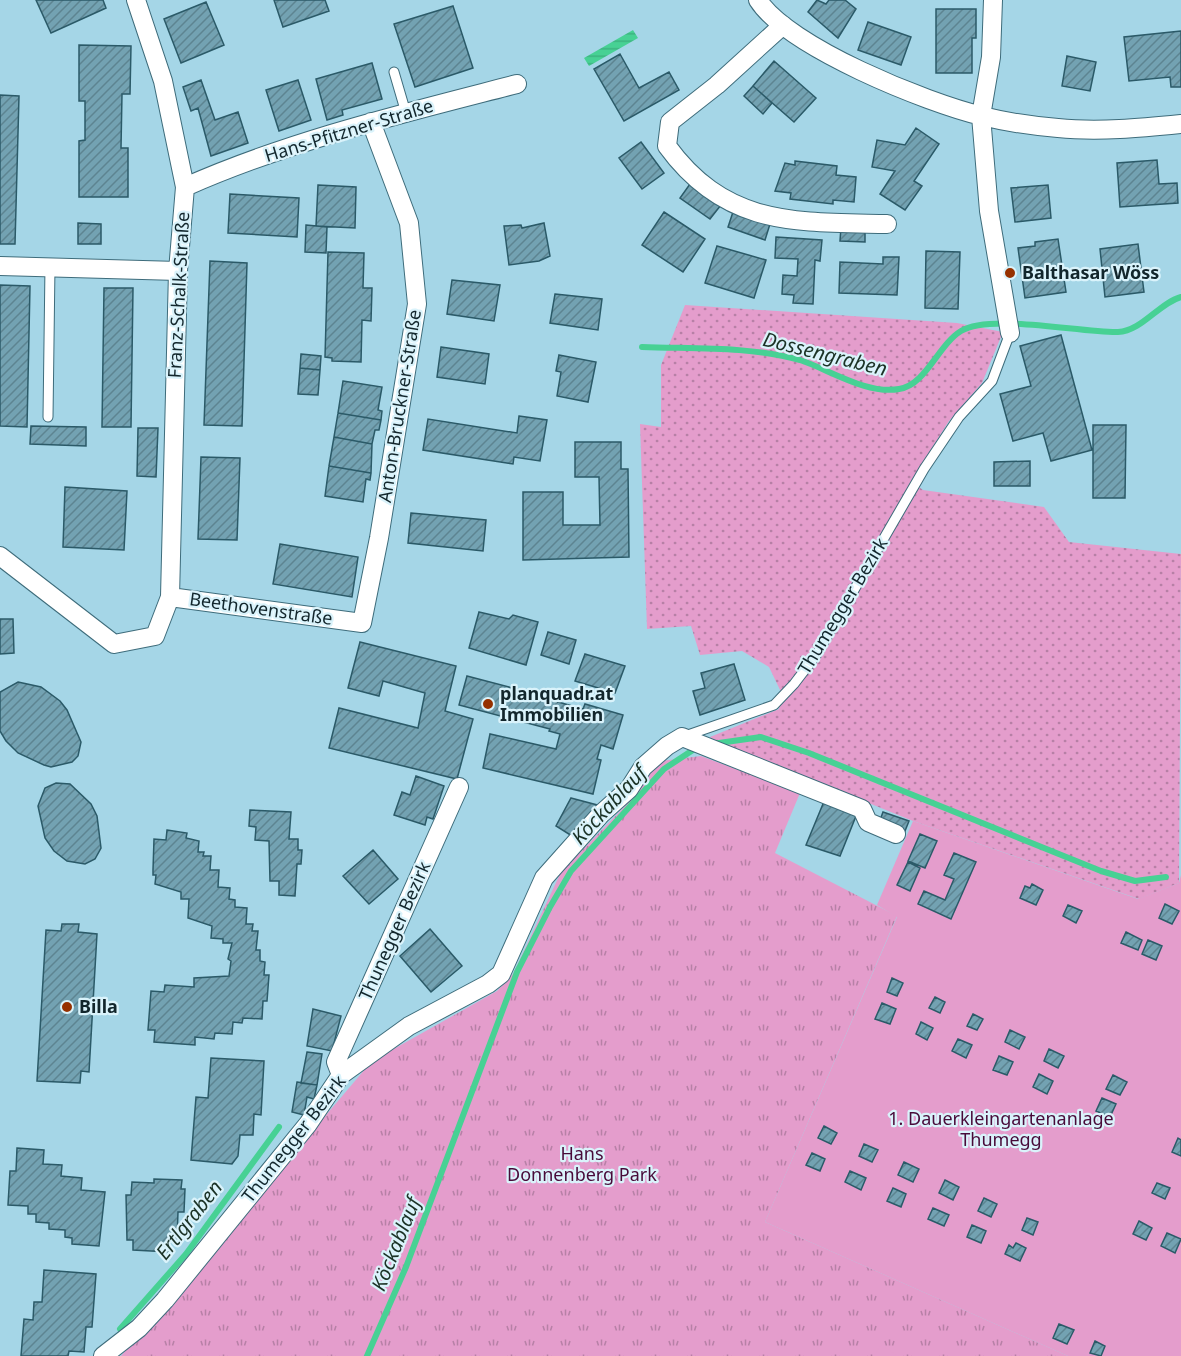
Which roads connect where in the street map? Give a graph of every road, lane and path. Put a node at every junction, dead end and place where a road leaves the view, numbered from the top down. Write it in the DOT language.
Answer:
graph roads {
  1 [pos="136,0"];
  2 [pos="758,0"];
  3 [pos="993,0"];
  4 [pos="783,25"];
  5 [pos="394,72"];
  6 [pos="517,84"];
  7 [pos="406,113"];
  8 [pos="981,116"];
  9 [pos="371,122"];
  10 [pos="1181,124"];
  11 [pos="185,187"];
  12 [pos="887,224"];
  13 [pos="0,266"];
  14 [pos="50,266"];
  15 [pos="178,271"];
  16 [pos="1010,328"];
  17 [pos="48,417"];
  18 [pos="0,556"];
  19 [pos="170,597"];
  20 [pos="362,623"];
  21 [pos="696,743"];
  22 [pos="459,787"];
  23 [pos="896,834"];
  24 [pos="341,1075"];
  25 [pos="103,1356"];
  1 -- 11 [label="street, Franz-Schalk-Straße"];
  2 -- 4 [label="street"];
  3 -- 8 [label="street, Thumegger Bezirk"];
  4 -- 8 [label="street"];
  4 -- 12 [label="street"];
  5 -- 7 [label="lane"];
  6 -- 7 [label="street, Hans-Pfitzner-Straße"];
  7 -- 9 [label="street, Hans-Pfitzner-Straße"];
  8 -- 10 [label="street"];
  8 -- 16 [label="street, Thumegger Bezirk"];
  9 -- 11 [label="street, Hans-Pfitzner-Straße"];
  9 -- 20 [label="street, Anton-Bruckner-Straße"];
  11 -- 15 [label="street, Franz-Schalk-Straße"];
  13 -- 14 [label="street"];
  14 -- 15 [label="street"];
  14 -- 17 [label="lane"];
  15 -- 19 [label="street, Franz-Schalk-Straße"];
  16 -- 21 [label="lane, Thumegger Bezirk"];
  18 -- 19 [label="street, Beethovenstraße"];
  19 -- 20 [label="street, Beethovenstraße"];
  21 -- 23 [label="street"];
  21 -- 24 [label="street, Thumegger Bezirk"];
  22 -- 24 [label="street, Thunegger Bezirk"];
  24 -- 25 [label="street, Thumegger Bezirk"];
}
